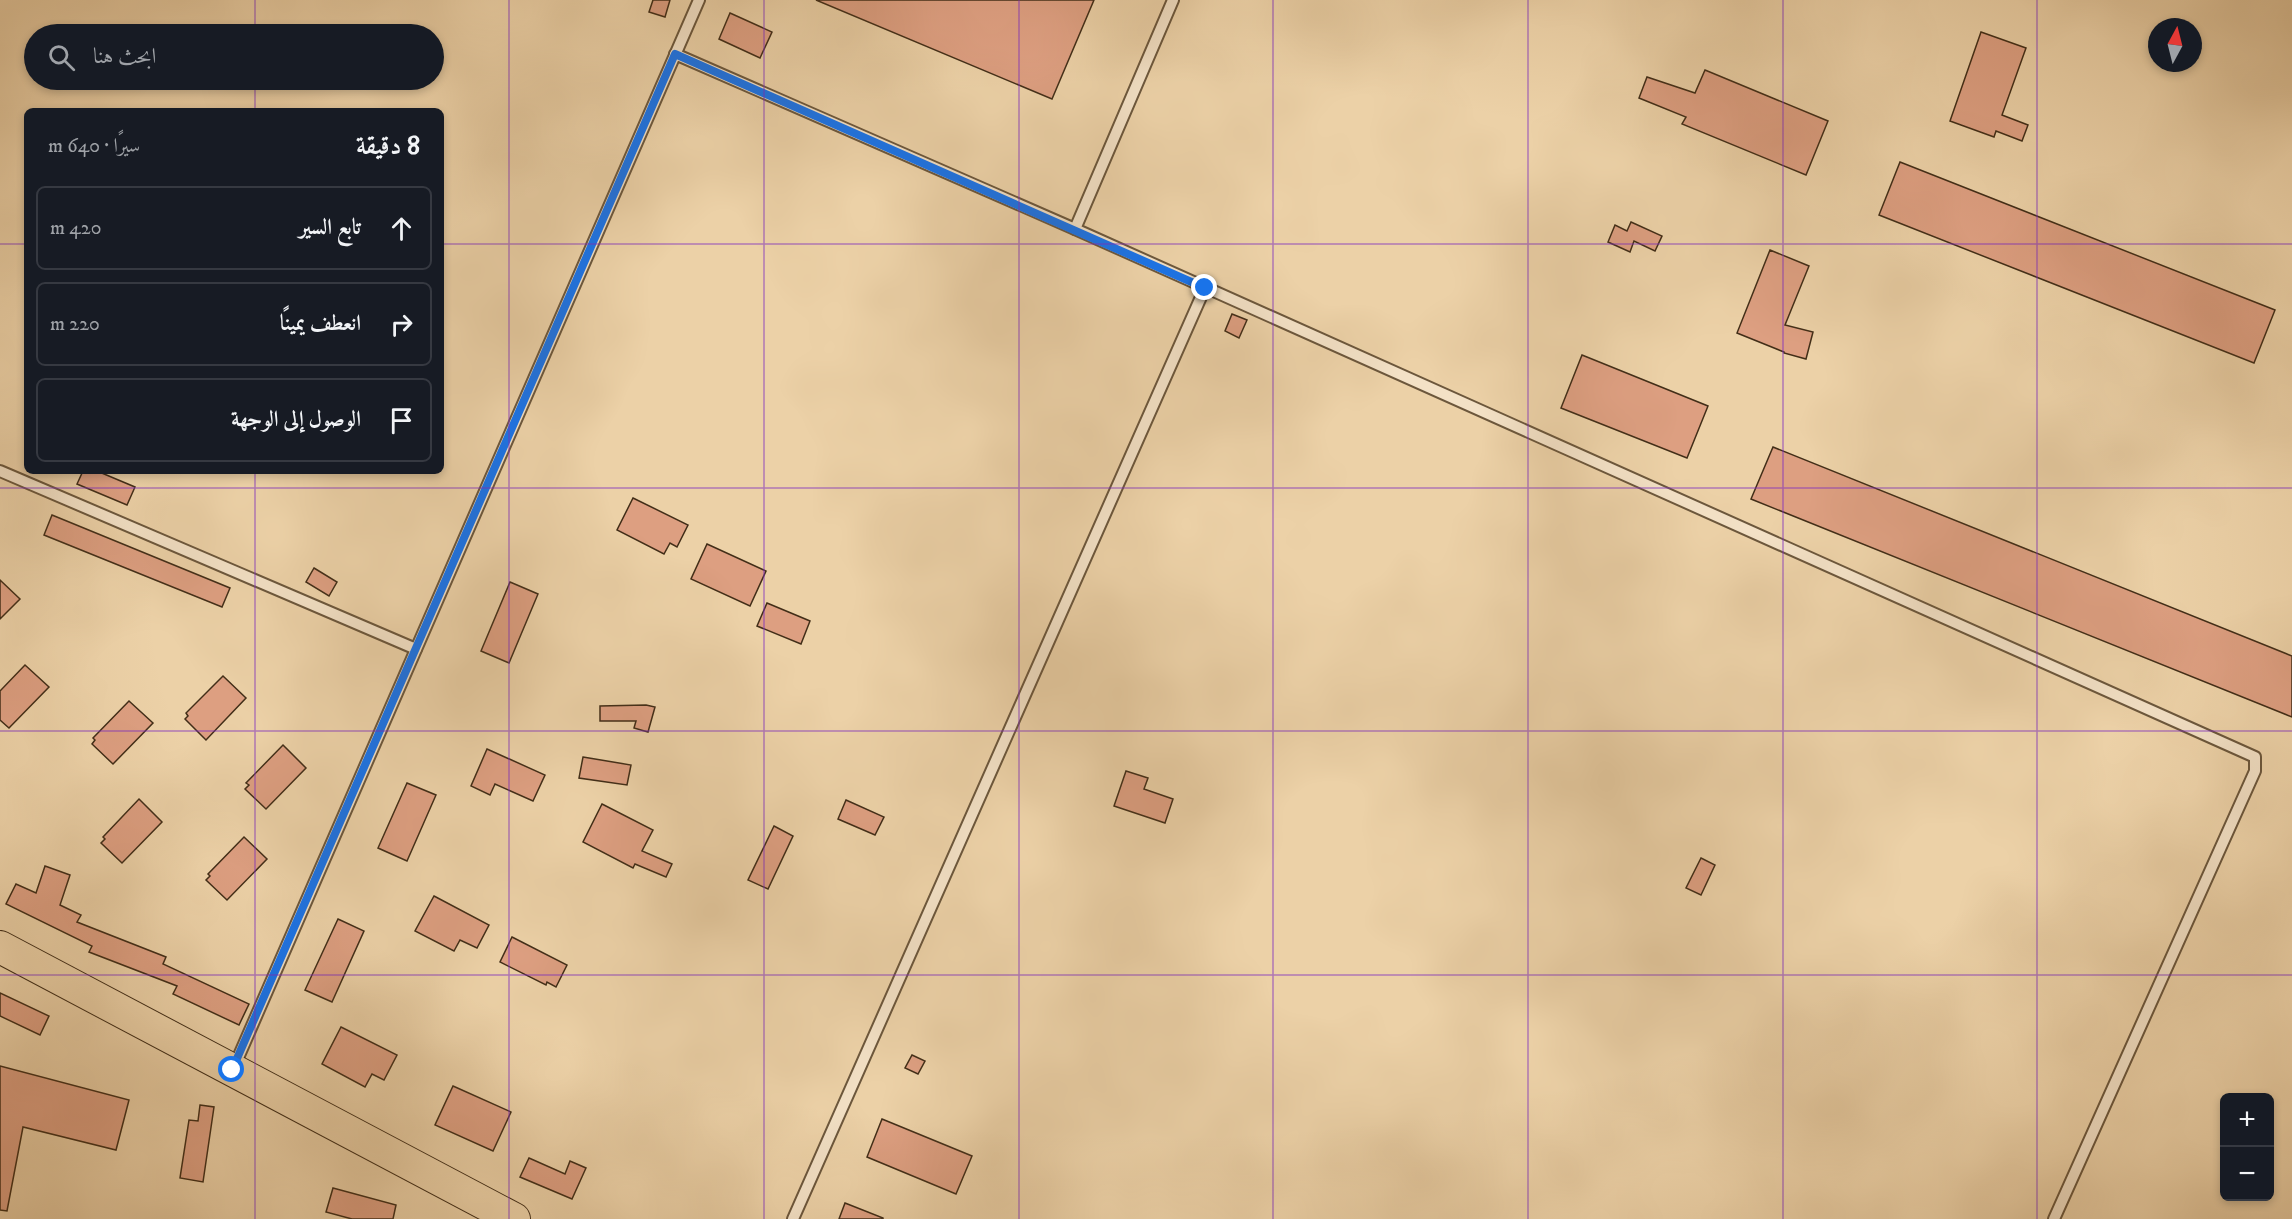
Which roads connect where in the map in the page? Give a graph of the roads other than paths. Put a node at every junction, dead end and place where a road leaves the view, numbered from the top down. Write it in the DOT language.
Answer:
graph roads {
  1 [pos="699,0"];
  2 [pos="1173,0"];
  3 [pos="675,54"];
  4 [pos="1075,229"];
  5 [pos="1205,288"];
  6 [pos="0,471"];
  7 [pos="416,649"];
  8 [pos="0,947"];
  9 [pos="232,1070"];
  10 [pos="514,1219"];
  11 [pos="793,1219"];
  12 [pos="2054,1219"];
  1 -- 3 [label="lane"];
  2 -- 4 [label="lane"];
  3 -- 4 [label="lane"];
  3 -- 7 [label="lane"];
  4 -- 5 [label="lane"];
  5 -- 11 [label="lane"];
  5 -- 12 [label="lane"];
  6 -- 7 [label="lane"];
  7 -- 9 [label="lane"];
  8 -- 9 [label="main road"];
  9 -- 10 [label="main road"];
}
